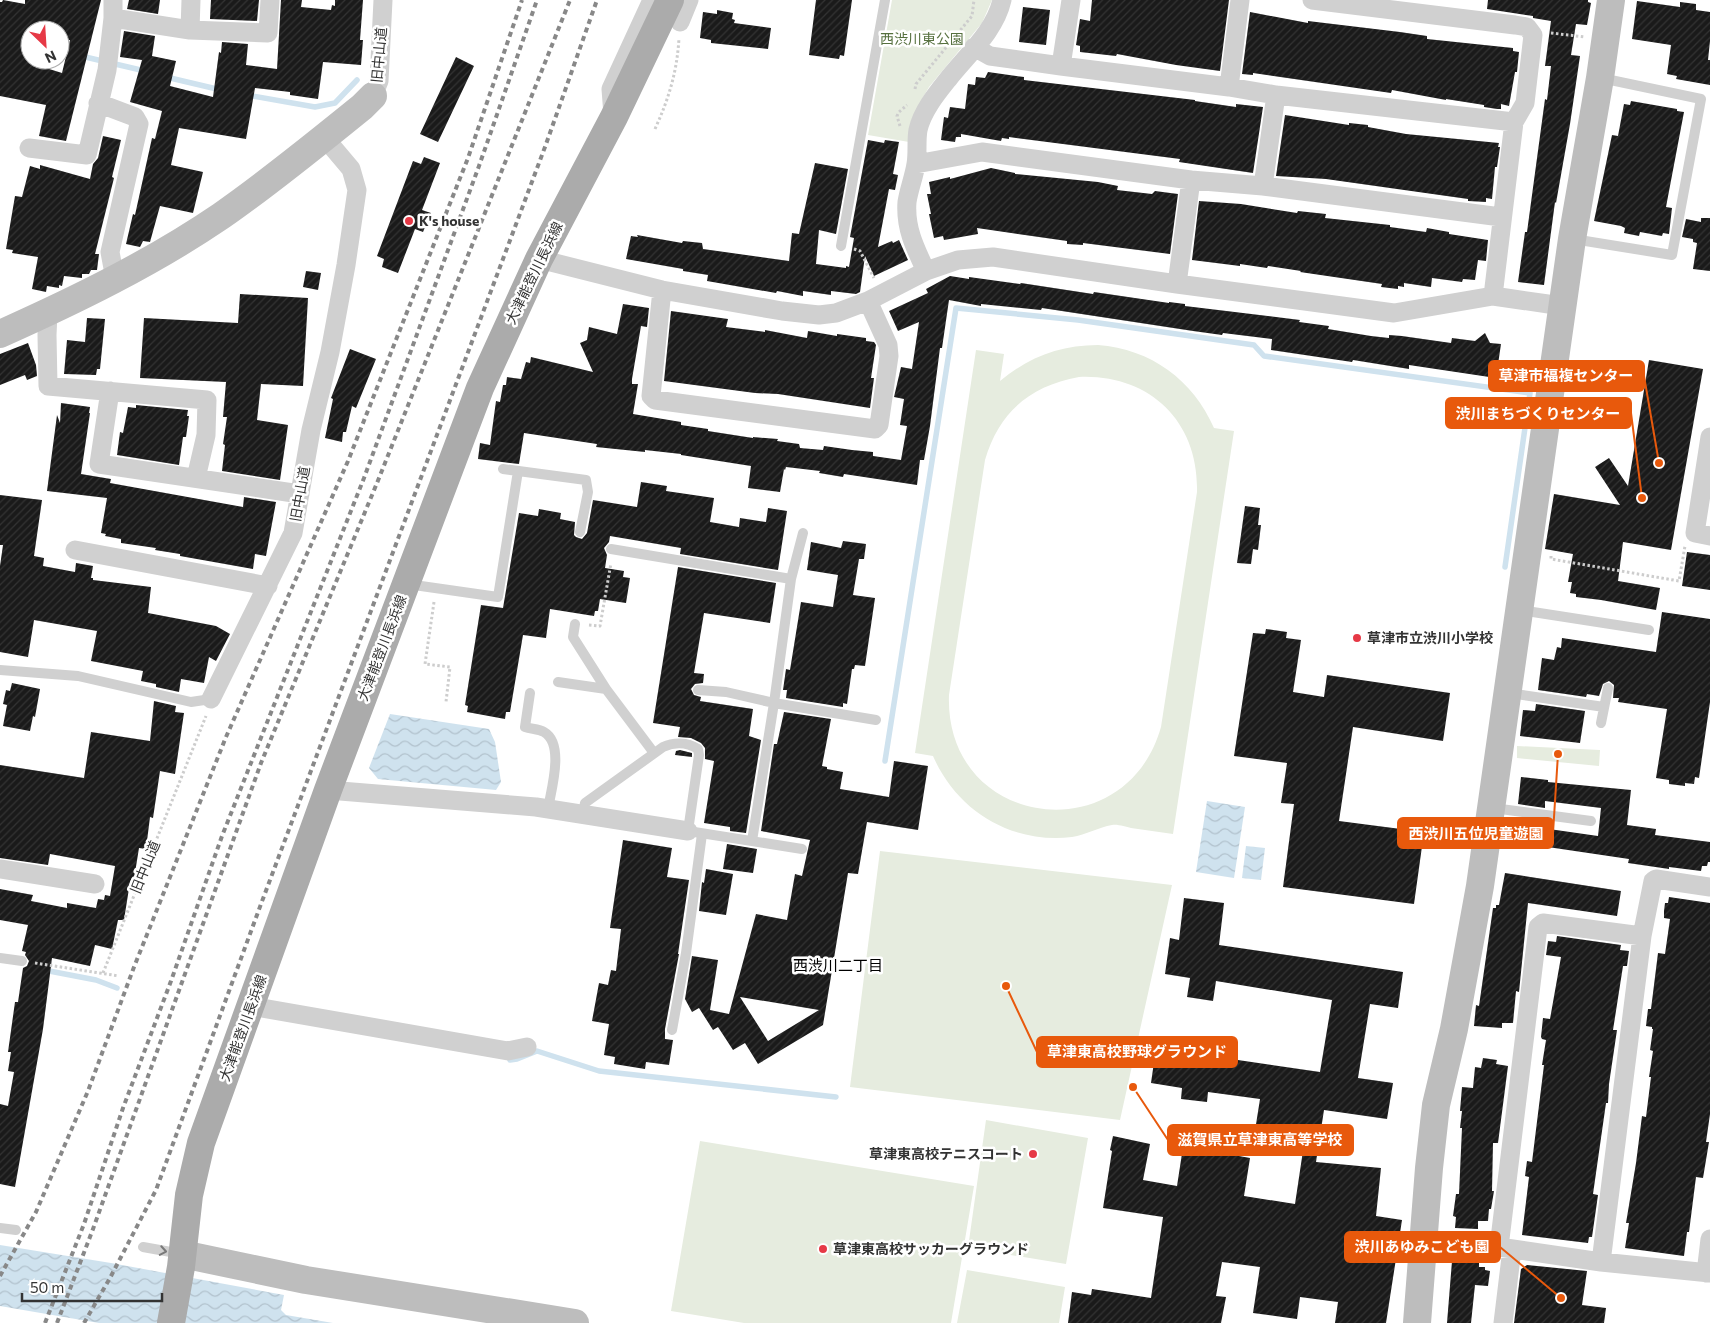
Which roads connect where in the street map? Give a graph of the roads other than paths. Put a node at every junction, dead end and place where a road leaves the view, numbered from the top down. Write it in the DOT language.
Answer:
graph roads {
  1 [pos="191,0"];
  2 [pos="270,0"];
  3 [pos="383,0"];
  4 [pos="652,0"];
  5 [pos="689,0"];
  6 [pos="885,0"];
  7 [pos="1002,0"];
  8 [pos="1071,0"];
  9 [pos="1240,0"];
  10 [pos="1312,0"];
  11 [pos="1611,0"];
  12 [pos="113,9"];
  13 [pos="675,11"];
  14 [pos="190,30"];
  15 [pos="974,47"];
  16 [pos="1061,66"];
  17 [pos="1600,78"];
  18 [pos="1229,87"];
  19 [pos="1276,95"];
  20 [pos="373,96"];
  21 [pos="98,103"];
  22 [pos="614,117"];
  23 [pos="1514,122"];
  24 [pos="324,137"];
  25 [pos="29,148"];
  26 [pos="916,164"];
  27 [pos="1191,180"];
  28 [pos="1263,186"];
  29 [pos="1501,217"];
  30 [pos="1572,239"];
  31 [pos="841,246"];
  32 [pos="539,259"];
  33 [pos="926,271"];
  34 [pos="116,279"];
  35 [pos="1177,284"];
  36 [pos="662,290"];
  37 [pos="1493,296"];
  38 [pos="875,297"];
  39 [pos="1562,306"];
  40 [pos="48,312"];
  41 [pos="0,334"];
  42 [pos="110,391"];
  43 [pos="1710,438"];
  44 [pos="503,469"];
  45 [pos="518,471"];
  46 [pos="196,478"];
  47 [pos="300,494"];
  48 [pos="580,532"];
  49 [pos="803,533"];
  50 [pos="1702,534"];
  51 [pos="612,549"];
  52 [pos="75,550"];
  53 [pos="791,579"];
  54 [pos="406,584"];
  55 [pos="268,586"];
  56 [pos="1520,610"];
  57 [pos="575,624"];
  58 [pos="1649,630"];
  59 [pos="0,670"];
  60 [pos="558,682"];
  61 [pos="1608,688"];
  62 [pos="606,689"];
  63 [pos="698,690"];
  64 [pos="530,693"];
  65 [pos="1508,693"];
  66 [pos="211,700"];
  67 [pos="774,703"];
  68 [pos="1604,707"];
  69 [pos="876,720"];
  70 [pos="1601,723"];
  71 [pos="654,754"];
  72 [pos="328,790"];
  73 [pos="1492,808"];
  74 [pos="548,809"];
  75 [pos="583,814"];
  76 [pos="1591,821"];
  77 [pos="695,832"];
  78 [pos="752,841"];
  79 [pos="802,849"];
  80 [pos="0,869"];
  81 [pos="94,884"];
  82 [pos="1710,887"];
  83 [pos="1642,936"];
  84 [pos="0,958"];
  85 [pos="22,962"];
  86 [pos="251,1006"];
  87 [pos="672,1030"];
  88 [pos="527,1047"];
  89 [pos="0,1228"];
  90 [pos="16,1230"];
  91 [pos="1424,1239"];
  92 [pos="1710,1239"];
  93 [pos="143,1247"];
  94 [pos="1506,1248"];
  95 [pos="182,1260"];
  96 [pos="1601,1262"];
  97 [pos="1708,1273"];
  98 [pos="171,1323"];
  99 [pos="575,1323"];
  100 [pos="1417,1323"];
  101 [pos="1503,1323"];
  1 -- 14 [label="street"];
  2 -- 14 [label="street"];
  3 -- 20 [label="street, 旧中山道"];
  4 -- 22 [label="street"];
  5 -- 13 [label="street"];
  6 -- 31 [label="lane"];
  7 -- 15 [label="street"];
  8 -- 16 [label="street"];
  9 -- 18 [label="street"];
  10 -- 23 [label="street"];
  11 -- 17 [label="street"];
  12 -- 14 [label="street"];
  12 -- 21 [label="street"];
  13 -- 22 [label="main road, 大津能登川長浜線"];
  15 -- 16 [label="street"];
  15 -- 26 [label="street"];
  16 -- 18 [label="street"];
  17 -- 30 [label="street"];
  17 -- 30 [label="lane"];
  18 -- 19 [label="street"];
  19 -- 23 [label="street"];
  19 -- 28 [label="street"];
  20 -- 24 [label="street, 旧中山道"];
  21 -- 25 [label="street"];
  21 -- 34 [label="street"];
  22 -- 32 [label="main road, 大津能登川長浜線"];
  23 -- 29 [label="street"];
  24 -- 34 [label="street"];
  24 -- 47 [label="street, 旧中山道"];
  26 -- 27 [label="street"];
  26 -- 33 [label="street"];
  27 -- 28 [label="street"];
  27 -- 35 [label="street"];
  28 -- 29 [label="street"];
  29 -- 37 [label="street"];
  30 -- 39 [label="street"];
  32 -- 36 [label="street"];
  32 -- 54 [label="main road, 大津能登川長浜線"];
  33 -- 35 [label="street"];
  33 -- 38 [label="street"];
  34 -- 40 [label="street"];
  35 -- 37 [label="street"];
  36 -- 38 [label="street"];
  36 -- 38 [label="street"];
  37 -- 39 [label="street"];
  39 -- 56 [label="street"];
  40 -- 41 [label="street"];
  40 -- 42 [label="street"];
  42 -- 46 [label="street"];
  42 -- 46 [label="street"];
  43 -- 50 [label="street"];
  44 -- 45 [label="lane"];
  45 -- 48 [label="lane"];
  45 -- 54 [label="lane"];
  46 -- 47 [label="street"];
  47 -- 55 [label="street, 旧中山道"];
  49 -- 53 [label="lane"];
  51 -- 53 [label="lane"];
  52 -- 55 [label="street"];
  53 -- 67 [label="lane"];
  54 -- 72 [label="main road, 大津能登川長浜線"];
  55 -- 66 [label="street, 旧中山道"];
  56 -- 58 [label="lane"];
  56 -- 65 [label="street"];
  57 -- 62 [label="lane"];
  59 -- 66 [label="lane"];
  60 -- 62 [label="lane"];
  61 -- 68 [label="lane"];
  62 -- 71 [label="lane"];
  63 -- 67 [label="lane"];
  64 -- 74 [label="lane"];
  65 -- 68 [label="lane"];
  65 -- 73 [label="street"];
  67 -- 69 [label="lane"];
  67 -- 78 [label="lane"];
  68 -- 70 [label="lane"];
  71 -- 75 [label="lane"];
  71 -- 77 [label="lane"];
  72 -- 74 [label="street"];
  72 -- 86 [label="main road, 大津能登川長浜線"];
  73 -- 76 [label="lane"];
  73 -- 91 [label="street"];
  74 -- 75 [label="street"];
  75 -- 77 [label="street"];
  77 -- 78 [label="lane"];
  77 -- 87 [label="lane"];
  78 -- 79 [label="lane"];
  80 -- 81 [label="street"];
  82 -- 83 [label="street"];
  83 -- 94 [label="street"];
  83 -- 96 [label="street"];
  84 -- 85 [label="lane"];
  86 -- 88 [label="street"];
  86 -- 95 [label="main road, 大津能登川長浜線"];
  89 -- 90 [label="lane"];
  91 -- 94 [label="street"];
  91 -- 100 [label="street"];
  92 -- 97 [label="street"];
  93 -- 95 [label="lane, one-way"];
  94 -- 96 [label="street"];
  94 -- 101 [label="street"];
  95 -- 98 [label="main road, 大津能登川長浜線"];
  95 -- 99 [label="street"];
  96 -- 97 [label="street"];
}
